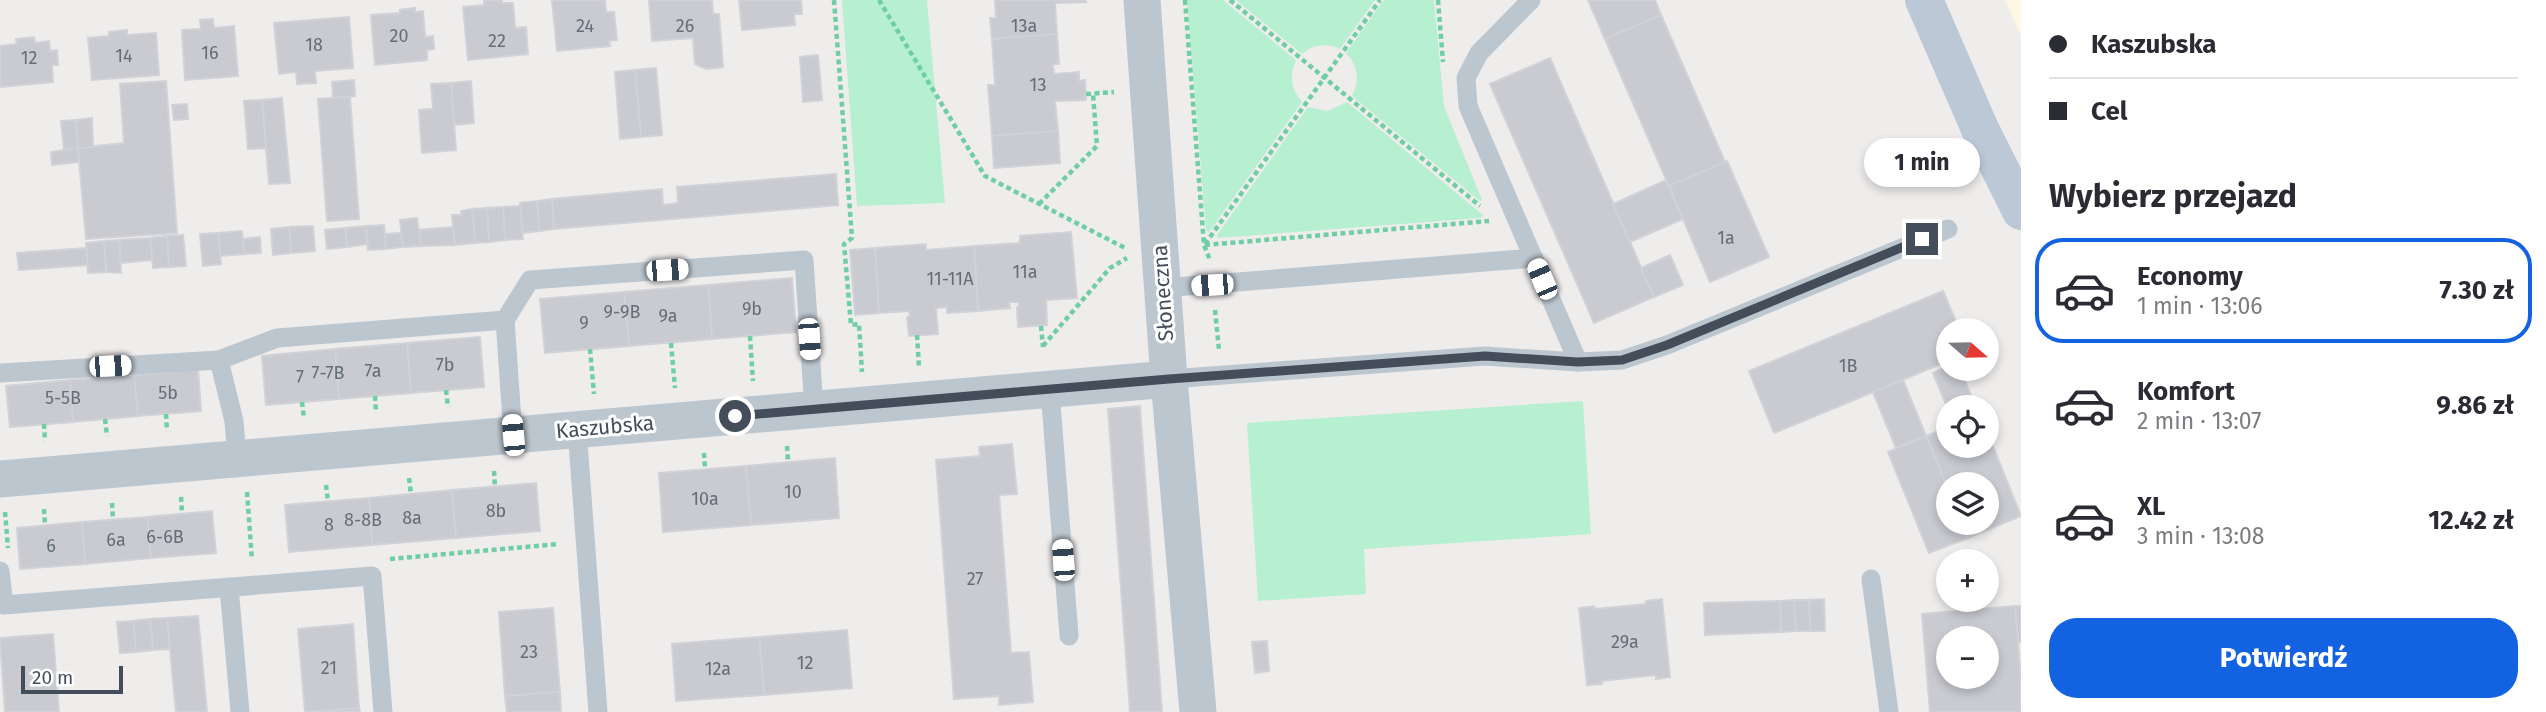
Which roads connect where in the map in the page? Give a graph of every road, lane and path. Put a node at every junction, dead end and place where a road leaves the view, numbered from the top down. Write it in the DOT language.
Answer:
graph roads {
  1 [pos="834,0"];
  2 [pos="879,0"];
  3 [pos="1142,0"];
  4 [pos="1185,0"];
  5 [pos="1230,0"];
  6 [pos="1380,0"];
  7 [pos="1531,0"];
  8 [pos="1924,0"];
  9 [pos="1324,78"];
  10 [pos="1122,91"];
  11 [pos="1086,94"];
  12 [pos="1093,94"];
  13 [pos="1039,204"];
  14 [pos="2021,211"];
  15 [pos="1948,229"];
  16 [pos="1204,245"];
  17 [pos="1534,258"];
  18 [pos="1163,288"];
  19 [pos="505,320"];
  20 [pos="1041,326"];
  21 [pos="917,335"];
  22 [pos="750,336"];
  23 [pos="671,343"];
  24 [pos="1043,346"];
  25 [pos="590,349"];
  26 [pos="1043,354"];
  27 [pos="219,360"];
  28 [pos="1578,362"];
  29 [pos="919,370"];
  30 [pos="0,373"];
  31 [pos="862,374"];
  32 [pos="1169,379"];
  33 [pos="753,384"];
  34 [pos="1049,390"];
  35 [pos="675,391"];
  36 [pos="594,397"];
  37 [pos="814,410"];
  38 [pos="578,429"];
  39 [pos="513,435"];
  40 [pos="242,474"];
  41 [pos="0,479"];
  42 [pos="0,571"];
  43 [pos="252,572"];
  44 [pos="1871,579"];
  45 [pos="229,587"];
  46 [pos="1069,636"];
  47 [pos="240,712"];
  48 [pos="383,712"];
  49 [pos="598,712"];
  50 [pos="1198,712"];
  51 [pos="1889,712"];
  1 -- 31 [label="path"];
  2 -- 13 [label="path"];
  3 -- 18 [label="street, Słoneczna"];
  4 -- 16 [label="path"];
  5 -- 9 [label="path"];
  6 -- 9 [label="path"];
  7 -- 17 [label="lane"];
  8 -- 14 [label="street"];
  9 -- 16 [label="path"];
  9 -- 16 [label="path"];
  10 -- 12 [label="path"];
  11 -- 12 [label="path"];
  12 -- 13 [label="path"];
  13 -- 24 [label="path"];
  15 -- 28 [label="lane"];
  17 -- 18 [label="lane"];
  17 -- 28 [label="lane"];
  18 -- 32 [label="street, Słoneczna"];
  19 -- 27 [label="lane"];
  19 -- 37 [label="lane"];
  19 -- 39 [label="lane"];
  20 -- 24 [label="path"];
  21 -- 29 [label="path"];
  22 -- 33 [label="path"];
  23 -- 35 [label="path"];
  24 -- 26 [label="path"];
  25 -- 36 [label="path"];
  27 -- 30 [label="lane"];
  27 -- 40 [label="lane"];
  28 -- 32 [label="lane"];
  32 -- 34 [label="street, Kaszubska"];
  32 -- 50 [label="street, Słoneczna"];
  34 -- 37 [label="street, Kaszubska"];
  34 -- 46 [label="lane"];
  37 -- 38 [label="street, Kaszubska"];
  38 -- 39 [label="street, Kaszubska"];
  38 -- 49 [label="lane"];
  39 -- 40 [label="street, Kaszubska"];
  40 -- 41 [label="street, Kaszubska"];
  40 -- 43 [label="path"];
  42 -- 45 [label="lane"];
  44 -- 51 [label="lane"];
  45 -- 47 [label="lane"];
  45 -- 48 [label="lane"];
}
